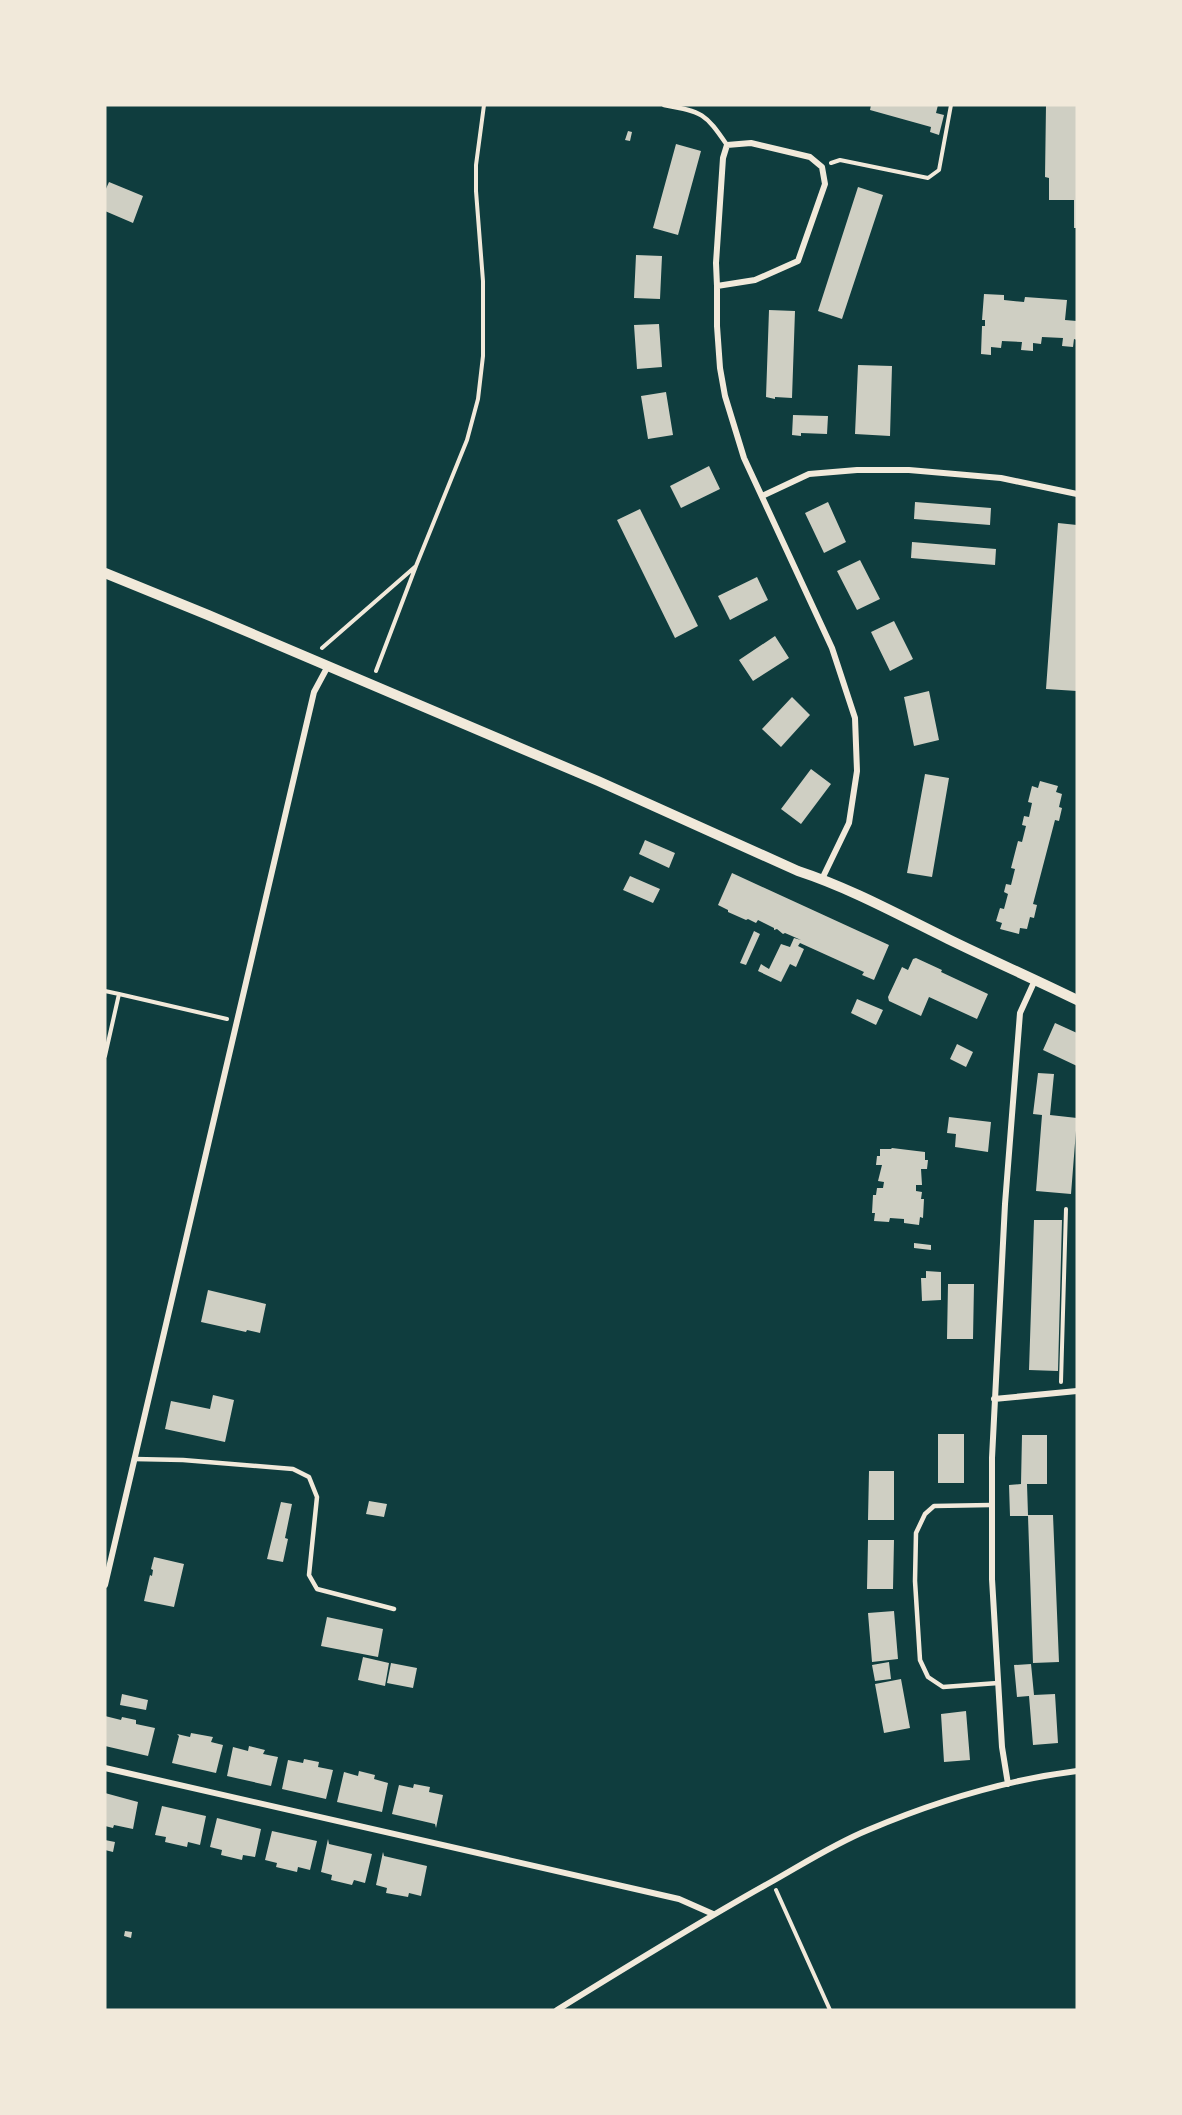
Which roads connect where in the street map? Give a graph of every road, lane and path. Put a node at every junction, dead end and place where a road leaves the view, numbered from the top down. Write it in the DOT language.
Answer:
graph roads {
  1 [pos="484,105"];
  2 [pos="664,105"];
  3 [pos="951,105"];
  4 [pos="728,145"];
  5 [pos="822,167"];
  6 [pos="717,286"];
  7 [pos="1077,494"];
  8 [pos="762,496"];
  9 [pos="416,566"];
  10 [pos="105,573"];
  11 [pos="310,658"];
  12 [pos="328,666"];
  13 [pos="371,685"];
  14 [pos="822,879"];
  15 [pos="1035,980"];
  16 [pos="105,990"];
  17 [pos="120,994"];
  18 [pos="1077,1000"];
  19 [pos="237,1021"];
  20 [pos="105,1056"];
  21 [pos="1066,1209"];
  22 [pos="1077,1391"];
  23 [pos="1061,1393"];
  24 [pos="994,1399"];
  25 [pos="134,1459"];
  26 [pos="991,1505"];
  27 [pos="105,1585"];
  28 [pos="394,1609"];
  29 [pos="998,1683"];
  30 [pos="105,1768"];
  31 [pos="1077,1771"];
  32 [pos="1008,1784"];
  33 [pos="772,1881"];
  34 [pos="713,1914"];
  35 [pos="557,2010"];
  36 [pos="830,2010"];
  1 -- 9 [label="path"];
  2 -- 4 [label="lane"];
  3 -- 5 [label="path"];
  4 -- 5 [label="street"];
  4 -- 6 [label="street"];
  5 -- 6 [label="street"];
  6 -- 8 [label="street"];
  7 -- 8 [label="street"];
  8 -- 14 [label="street"];
  9 -- 11 [label="path"];
  9 -- 13 [label="path"];
  10 -- 11 [label="street"];
  11 -- 12 [label="street"];
  12 -- 13 [label="street"];
  12 -- 19 [label="street"];
  13 -- 14 [label="street"];
  14 -- 15 [label="street"];
  15 -- 18 [label="street"];
  15 -- 24 [label="street"];
  16 -- 17 [label="path"];
  17 -- 19 [label="path"];
  17 -- 20 [label="path"];
  19 -- 25 [label="street"];
  21 -- 23 [label="path"];
  22 -- 23 [label="street"];
  23 -- 24 [label="street"];
  24 -- 26 [label="street"];
  25 -- 27 [label="street"];
  25 -- 28 [label="lane"];
  26 -- 29 [label="street"];
  26 -- 29 [label="lane"];
  29 -- 32 [label="street"];
  30 -- 34 [label="street"];
  31 -- 32 [label="street"];
  32 -- 33 [label="street"];
  33 -- 34 [label="street"];
  33 -- 36 [label="path"];
  34 -- 35 [label="street"];
}
